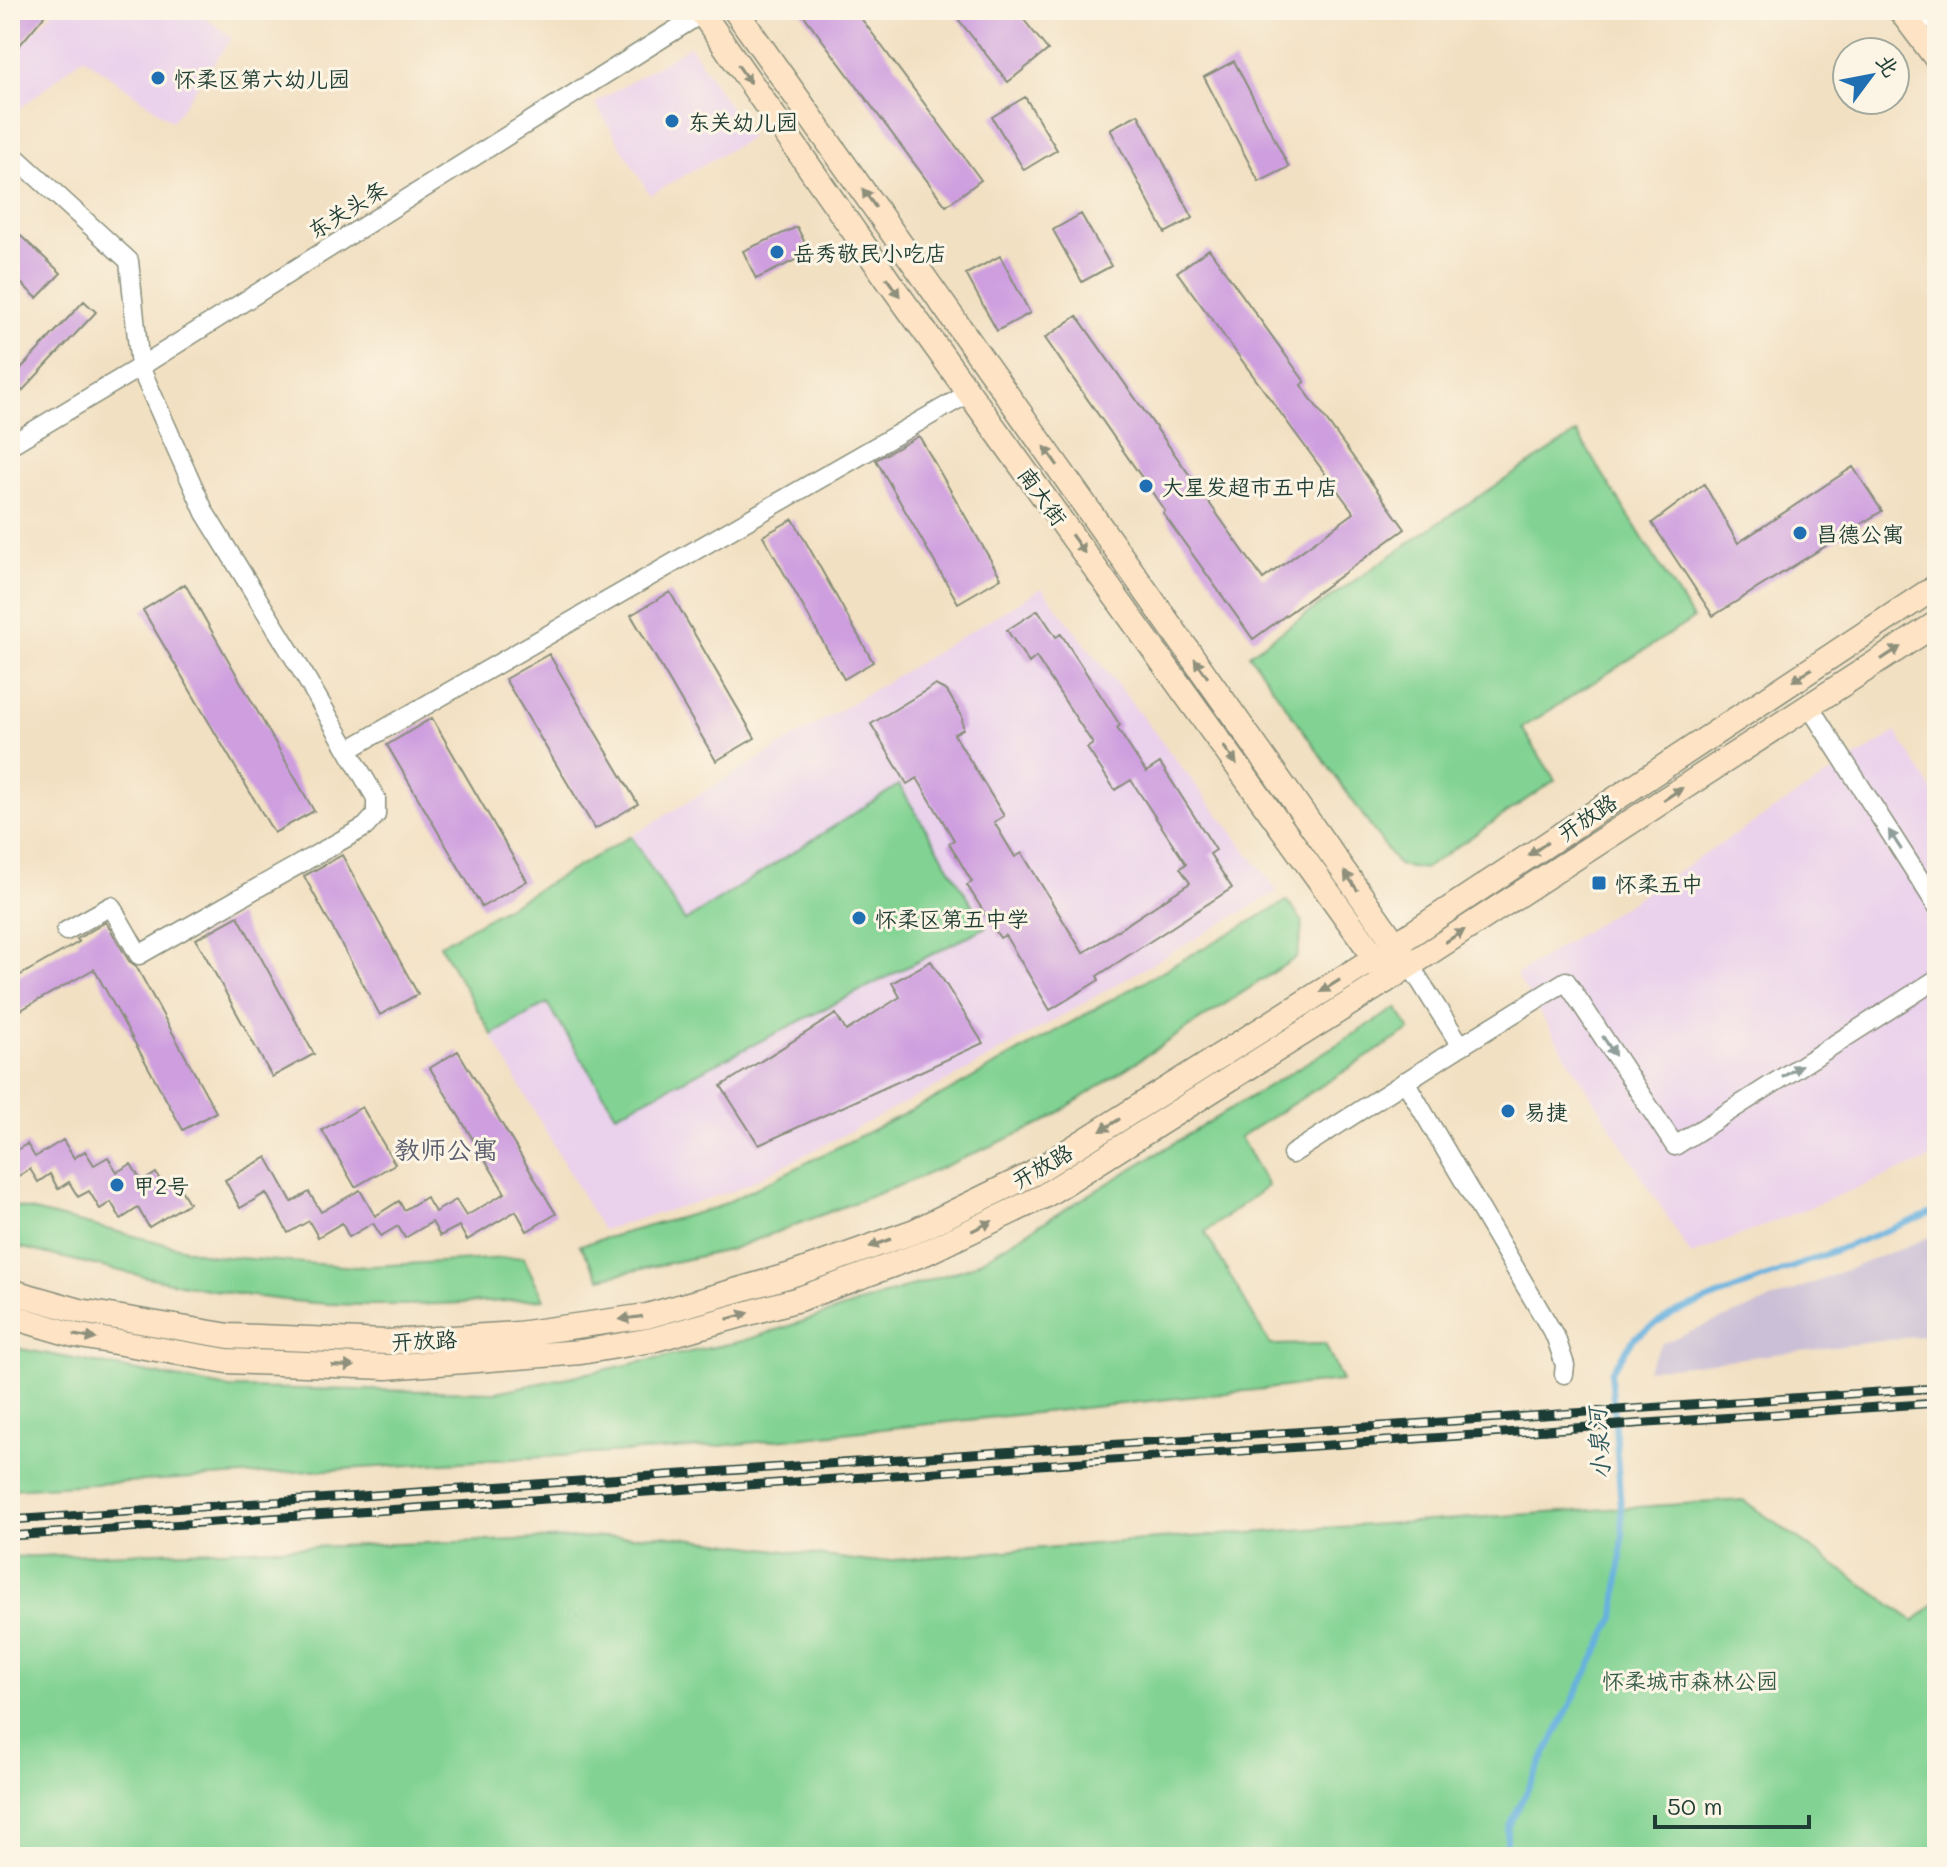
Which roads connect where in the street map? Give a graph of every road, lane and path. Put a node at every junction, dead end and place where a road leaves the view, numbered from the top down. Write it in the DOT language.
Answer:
graph roads {
  1 [pos="735,10"];
  2 [pos="1900,10"];
  3 [pos="703,11"];
  4 [pos="1937,59"];
  5 [pos="10,152"];
  6 [pos="140,367"];
  7 [pos="969,393"];
  8 [pos="10,445"];
  9 [pos="1937,586"];
  10 [pos="1937,623"];
  11 [pos="1809,706"];
  12 [pos="348,750"];
  13 [pos="1937,906"];
  14 [pos="66,931"];
  15 [pos="1386,951"];
  16 [pos="1400,971"];
  17 [pos="1937,979"];
  18 [pos="1461,1046"];
  19 [pos="1405,1081"];
  20 [pos="1292,1154"];
  21 [pos="10,1291"];
  22 [pos="10,1316"];
  23 [pos="1564,1374"];
  15 -- 1 [label="main road, 南大街, one-way"];
  2 -- 4 [label="main road"];
  3 -- 6 [label="street, 东关头条"];
  3 -- 7 [label="main road, 南大街, one-way"];
  5 -- 6 [label="street"];
  6 -- 8 [label="street, 东关头条"];
  6 -- 12 [label="street"];
  7 -- 12 [label="street"];
  7 -- 15 [label="main road, 南大街, one-way"];
  9 -- 15 [label="main road, 开放路, one-way"];
  11 -- 10 [label="main road, 开放路, one-way"];
  13 -- 11 [label="street, one-way"];
  16 -- 11 [label="main road, 开放路, one-way"];
  12 -- 14 [label="street"];
  15 -- 16 [label="main road, 南大街"];
  15 -- 21 [label="main road, 开放路, one-way"];
  16 -- 18 [label="street"];
  22 -- 16 [label="main road, 开放路, one-way"];
  18 -- 17 [label="street, one-way"];
  18 -- 19 [label="street"];
  19 -- 20 [label="street"];
  19 -- 23 [label="street"];
}
